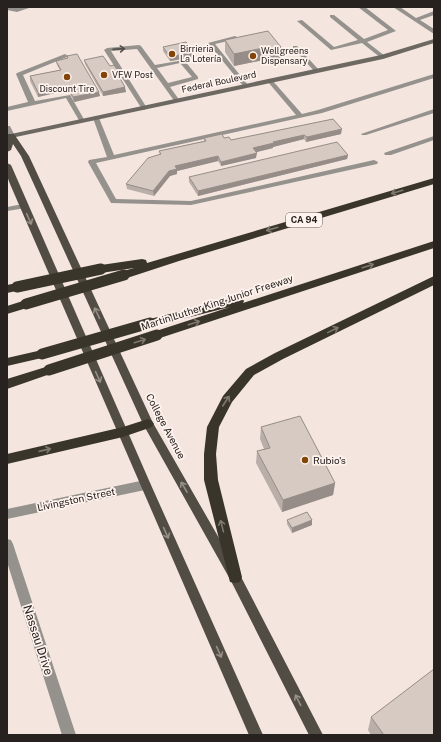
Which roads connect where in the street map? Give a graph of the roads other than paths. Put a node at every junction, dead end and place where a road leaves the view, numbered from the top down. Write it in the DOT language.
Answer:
graph roads {
  1 [pos="29,7"];
  2 [pos="361,7"];
  3 [pos="396,7"];
  4 [pos="7,8"];
  5 [pos="434,13"];
  6 [pos="332,16"];
  7 [pos="415,20"];
  8 [pos="300,21"];
  9 [pos="434,32"];
  10 [pos="240,37"];
  11 [pos="363,40"];
  12 [pos="434,41"];
  13 [pos="296,47"];
  14 [pos="65,56"];
  15 [pos="383,57"];
  16 [pos="153,67"];
  17 [pos="317,71"];
  18 [pos="434,76"];
  19 [pos="270,81"];
  20 [pos="166,86"];
  21 [pos="246,86"];
  22 [pos="177,101"];
  23 [pos="32,104"];
  24 [pos="144,108"];
  25 [pos="7,109"];
  26 [pos="434,111"];
  27 [pos="300,116"];
  28 [pos="96,118"];
  29 [pos="82,121"];
  30 [pos="8,134"];
  31 [pos="364,134"];
  32 [pos="434,138"];
  33 [pos="7,150"];
  34 [pos="388,153"];
  35 [pos="111,158"];
  36 [pos="374,162"];
  37 [pos="7,165"];
  38 [pos="10,181"];
  39 [pos="434,181"];
  40 [pos="23,206"];
  41 [pos="7,209"];
  42 [pos="434,244"];
  43 [pos="175,258"];
  44 [pos="331,278"];
  45 [pos="434,280"];
  46 [pos="12,288"];
  47 [pos="7,310"];
  48 [pos="7,362"];
  49 [pos="7,384"];
  50 [pos="148,424"];
  51 [pos="123,432"];
  52 [pos="7,459"];
  53 [pos="144,484"];
  54 [pos="7,514"];
  55 [pos="7,544"];
  56 [pos="235,577"];
  57 [pos="69,735"];
  58 [pos="256,735"];
  59 [pos="316,735"];
  1 -- 4 [label="lane"];
  2 -- 11 [label="lane"];
  3 -- 7 [label="lane"];
  5 -- 7 [label="lane"];
  6 -- 11 [label="lane"];
  7 -- 9 [label="lane"];
  8 -- 11 [label="lane"];
  10 -- 21 [label="lane"];
  11 -- 15 [label="lane"];
  12 -- 15 [label="main road, Federal Boulevard"];
  13 -- 17 [label="lane"];
  14 -- 23 [label="lane"];
  15 -- 17 [label="main road, Federal Boulevard"];
  16 -- 20 [label="lane"];
  16 -- 20 [label="lane"];
  24 -- 16 [label="lane, one-way"];
  17 -- 19 [label="main road, Federal Boulevard"];
  18 -- 27 [label="lane"];
  19 -- 21 [label="main road, Federal Boulevard"];
  19 -- 27 [label="lane"];
  20 -- 22 [label="lane"];
  21 -- 22 [label="main road, Federal Boulevard"];
  22 -- 24 [label="main road, Federal Boulevard"];
  23 -- 25 [label="lane"];
  23 -- 29 [label="lane"];
  24 -- 28 [label="main road, Federal Boulevard"];
  26 -- 31 [label="lane"];
  27 -- 35 [label="lane"];
  28 -- 29 [label="main road, Federal Boulevard"];
  28 -- 35 [label="lane"];
  29 -- 30 [label="main road, Federal Boulevard"];
  30 -- 33 [label="main road"];
  50 -- 30 [label="main road, College Avenue, one-way"];
  32 -- 34 [label="lane"];
  35 -- 36 [label="lane"];
  37 -- 38 [label="main road"];
  38 -- 40 [label="main road"];
  39 -- 43 [label="highway, CA 94, one-way"];
  40 -- 41 [label="lane"];
  40 -- 51 [label="main road, one-way"];
  44 -- 42 [label="highway, Martin Luther King Junior Freeway, one-way"];
  43 -- 46 [label="highway, bridge"];
  43 -- 47 [label="highway, CA 94, bridge"];
  44 -- 48 [label="highway, bridge"];
  49 -- 44 [label="highway, Martin Luther King Junior Freeway, one-way, bridge"];
  56 -- 45 [label="highway, one-way"];
  50 -- 51 [label="highway"];
  56 -- 50 [label="main road, College Avenue, one-way"];
  52 -- 51 [label="highway, one-way"];
  51 -- 53 [label="main road"];
  53 -- 54 [label="street, Livingston Street"];
  53 -- 58 [label="main road, one-way"];
  55 -- 57 [label="street, Nassau Drive"];
  59 -- 56 [label="main road, College Avenue, one-way"];
}
